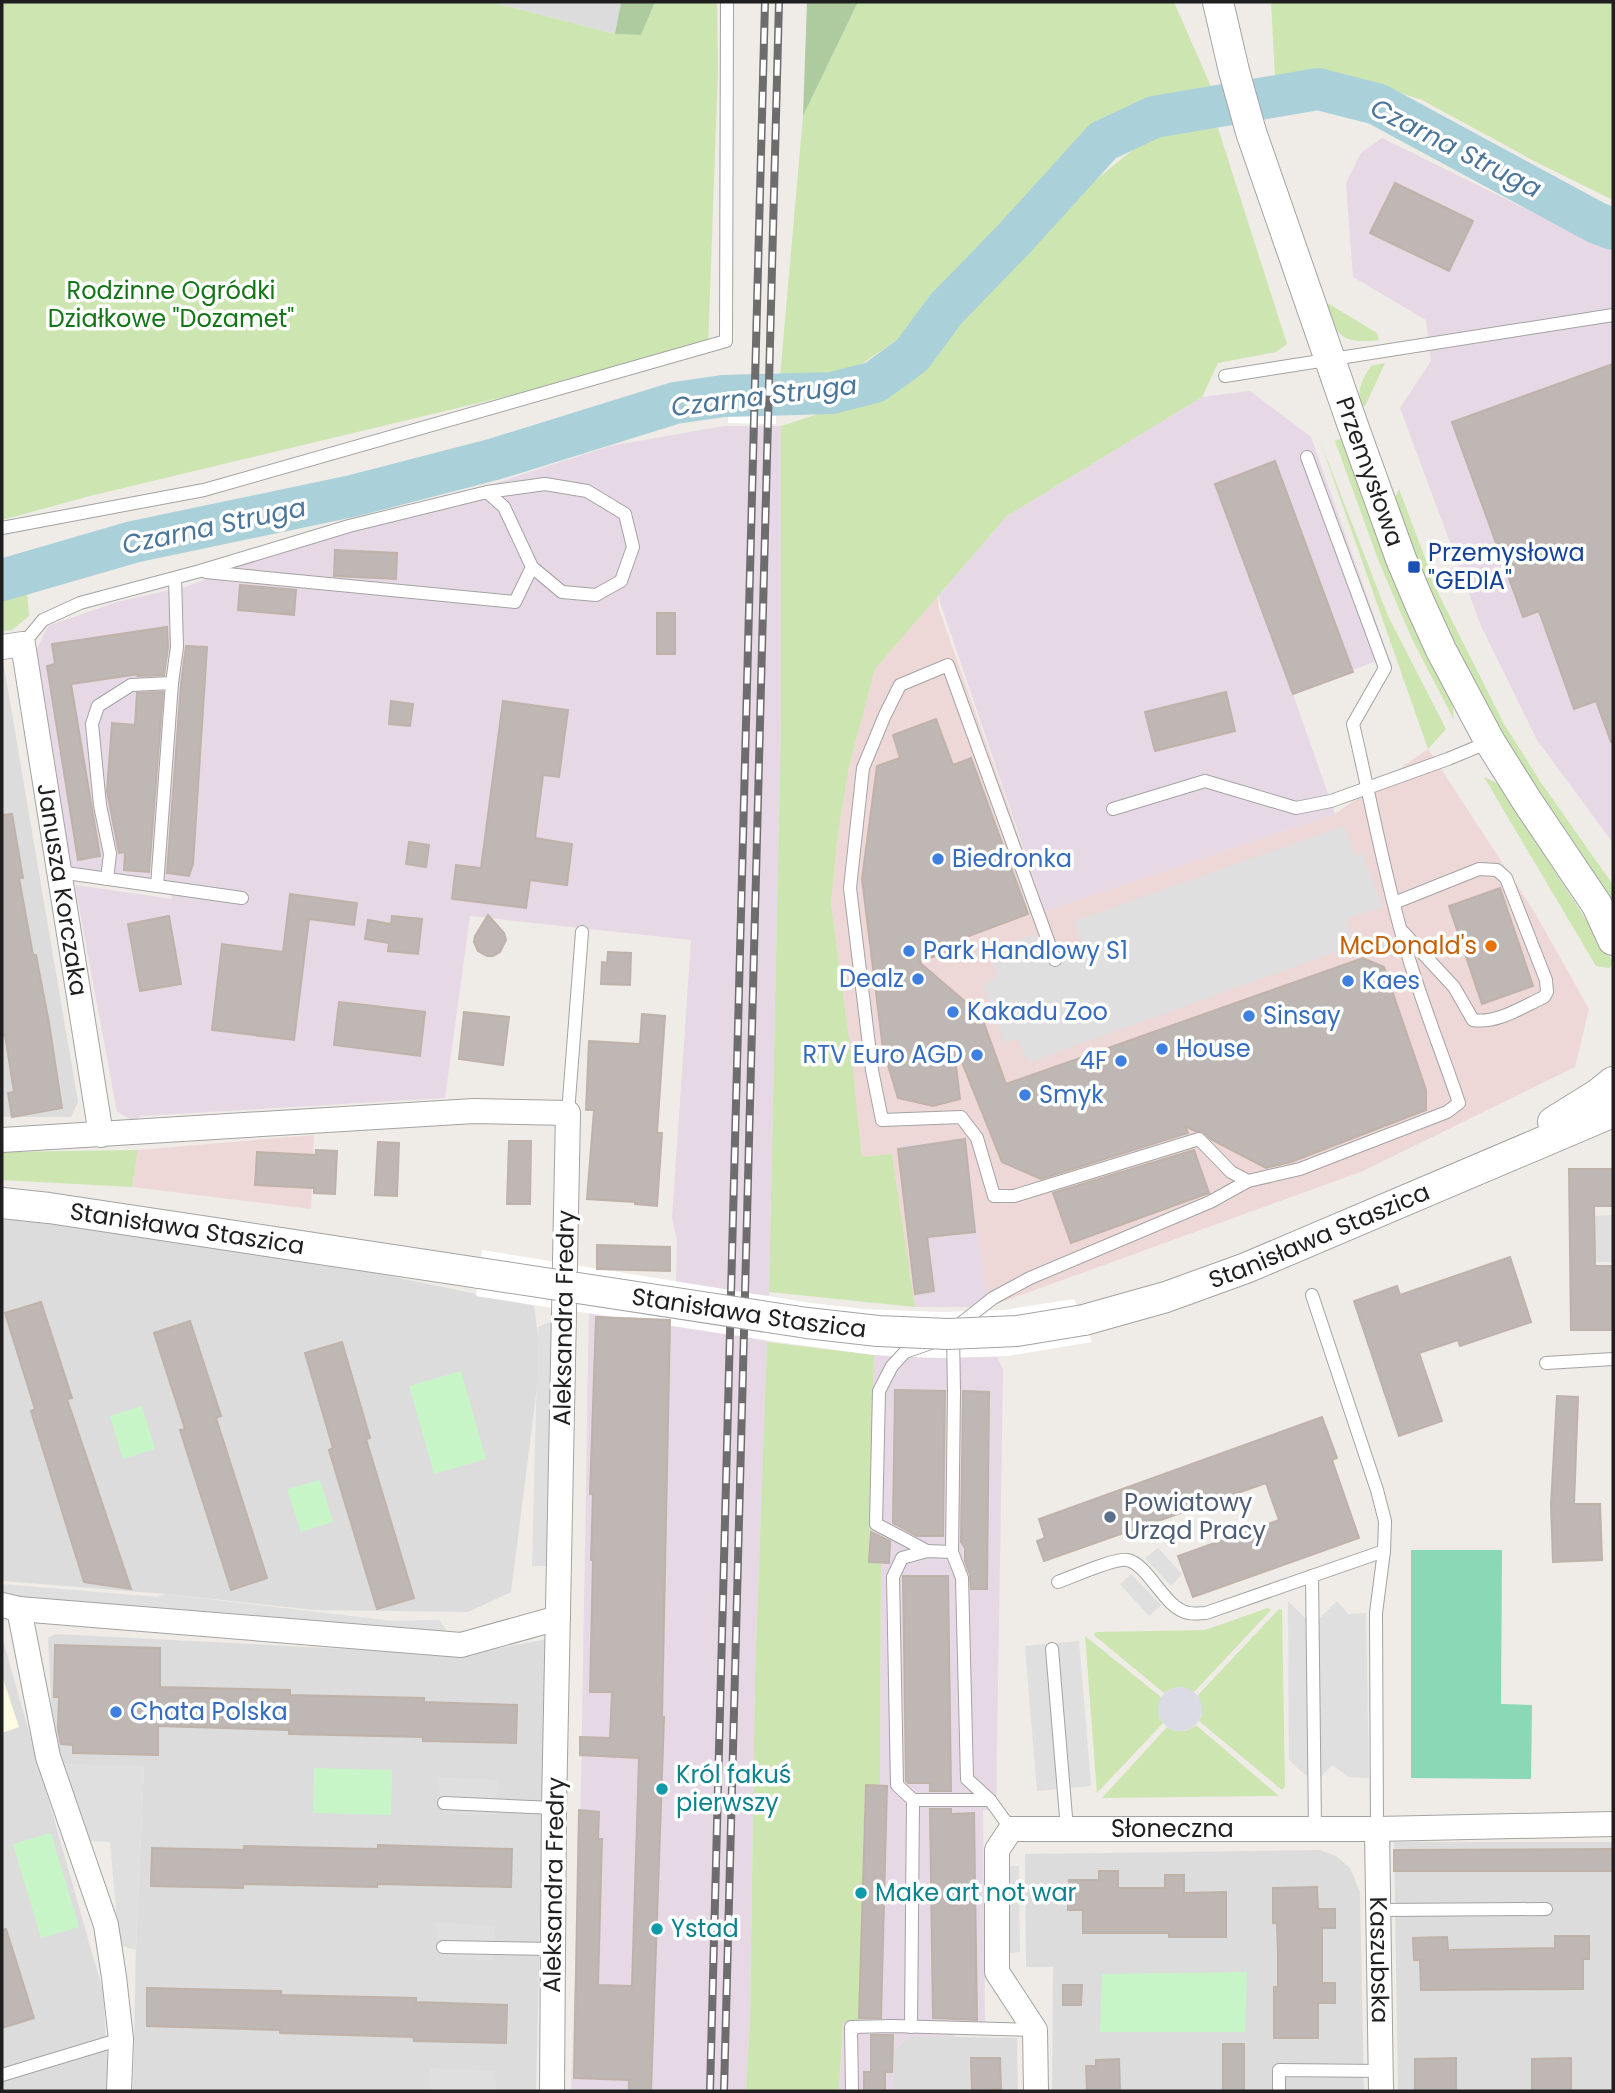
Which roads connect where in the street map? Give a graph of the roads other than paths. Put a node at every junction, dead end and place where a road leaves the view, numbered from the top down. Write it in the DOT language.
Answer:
graph roads {
  1 [pos="727,2"];
  2 [pos="1218,2"];
  3 [pos="1613,315"];
  4 [pos="1329,359"];
  5 [pos="1226,376"];
  6 [pos="1307,457"];
  7 [pos="487,492"];
  8 [pos="2,528"];
  9 [pos="532,567"];
  10 [pos="200,571"];
  11 [pos="175,578"];
  12 [pos="13,645"];
  13 [pos="172,684"];
  14 [pos="1490,742"];
  15 [pos="1368,787"];
  16 [pos="1113,808"];
  17 [pos="60,872"];
  18 [pos="107,879"];
  19 [pos="157,886"];
  20 [pos="242,898"];
  21 [pos="1394,902"];
  22 [pos="1605,914"];
  23 [pos="1401,929"];
  24 [pos="582,932"];
  25 [pos="1613,940"];
  26 [pos="1055,960"];
  27 [pos="1613,1082"];
  28 [pos="1613,1112"];
  29 [pos="568,1113"];
  30 [pos="101,1135"];
  31 [pos="2,1140"];
  32 [pos="1473,1173"];
  33 [pos="1248,1181"];
  34 [pos="2,1203"];
  35 [pos="1312,1294"];
  36 [pos="952,1330"];
  37 [pos="1613,1359"];
  38 [pos="1546,1363"];
  39 [pos="927,1551"];
  40 [pos="1384,1551"];
  41 [pos="952,1552"];
  42 [pos="1312,1576"];
  43 [pos="1058,1582"];
  44 [pos="10,1607"];
  45 [pos="558,1618"];
  46 [pos="1052,1649"];
  47 [pos="913,1800"];
  48 [pos="990,1800"];
  49 [pos="444,1803"];
  50 [pos="554,1808"];
  51 [pos="1613,1824"];
  52 [pos="1011,1829"];
  53 [pos="1067,1829"];
  54 [pos="1315,1829"];
  55 [pos="1377,1829"];
  56 [pos="1546,1909"];
  57 [pos="1378,1910"];
  58 [pos="443,1947"];
  59 [pos="553,1949"];
  60 [pos="911,2027"];
  61 [pos="1035,2030"];
  62 [pos="121,2039"];
  63 [pos="2,2075"];
  64 [pos="1381,2081"];
  65 [pos="119,2091"];
  66 [pos="552,2091"];
  67 [pos="852,2091"];
  68 [pos="1036,2091"];
  69 [pos="1279,2091"];
  1 -- 8 [label="lane"];
  2 -- 4 [label="street, Przemysłowa"];
  3 -- 4 [label="lane"];
  4 -- 5 [label="lane"];
  4 -- 14 [label="street, Przemysłowa"];
  6 -- 15 [label="lane"];
  7 -- 9 [label="lane"];
  7 -- 9 [label="lane"];
  7 -- 10 [label="lane"];
  9 -- 10 [label="lane"];
  10 -- 11 [label="lane"];
  11 -- 12 [label="lane"];
  11 -- 13 [label="lane"];
  12 -- 17 [label="street, Janusza Korczaka"];
  13 -- 18 [label="lane"];
  13 -- 19 [label="lane"];
  14 -- 15 [label="lane"];
  14 -- 22 [label="street, Przemysłowa"];
  15 -- 16 [label="lane"];
  15 -- 21 [label="lane"];
  17 -- 18 [label="lane"];
  17 -- 30 [label="street, Janusza Korczaka"];
  18 -- 19 [label="lane"];
  19 -- 20 [label="lane"];
  21 -- 23 [label="lane"];
  21 -- 23 [label="lane"];
  22 -- 25 [label="street, Przemysłowa"];
  23 -- 33 [label="lane"];
  24 -- 29 [label="lane"];
  26 -- 33 [label="lane"];
  27 -- 32 [label="street, Stanisława Staszica"];
  28 -- 32 [label="street, Stanisława Staszica"];
  29 -- 30 [label="street"];
  29 -- 45 [label="street, Aleksandra Fredry"];
  30 -- 31 [label="street"];
  32 -- 34 [label="street, Stanisława Staszica, bridge"];
  33 -- 36 [label="lane"];
  35 -- 40 [label="lane"];
  36 -- 39 [label="lane"];
  36 -- 41 [label="lane"];
  37 -- 38 [label="lane"];
  39 -- 41 [label="lane"];
  39 -- 47 [label="lane"];
  40 -- 42 [label="lane"];
  40 -- 55 [label="lane"];
  41 -- 48 [label="lane"];
  42 -- 43 [label="lane"];
  42 -- 54 [label="lane"];
  44 -- 45 [label="street"];
  44 -- 62 [label="street"];
  45 -- 50 [label="street, Aleksandra Fredry"];
  46 -- 53 [label="lane"];
  47 -- 48 [label="lane"];
  47 -- 60 [label="lane"];
  48 -- 52 [label="lane"];
  49 -- 50 [label="lane"];
  50 -- 59 [label="street, Aleksandra Fredry"];
  51 -- 55 [label="street, Słoneczna"];
  52 -- 53 [label="street, Słoneczna"];
  52 -- 61 [label="street"];
  53 -- 54 [label="street, Słoneczna"];
  54 -- 55 [label="street, Słoneczna"];
  55 -- 57 [label="street, Kaszubska"];
  56 -- 57 [label="lane"];
  57 -- 64 [label="street, Kaszubska"];
  58 -- 59 [label="lane"];
  59 -- 66 [label="street, Aleksandra Fredry"];
  60 -- 61 [label="lane"];
  60 -- 67 [label="lane"];
  61 -- 68 [label="street"];
  62 -- 63 [label="lane"];
  62 -- 65 [label="street"];
  64 -- 69 [label="lane"];
}
